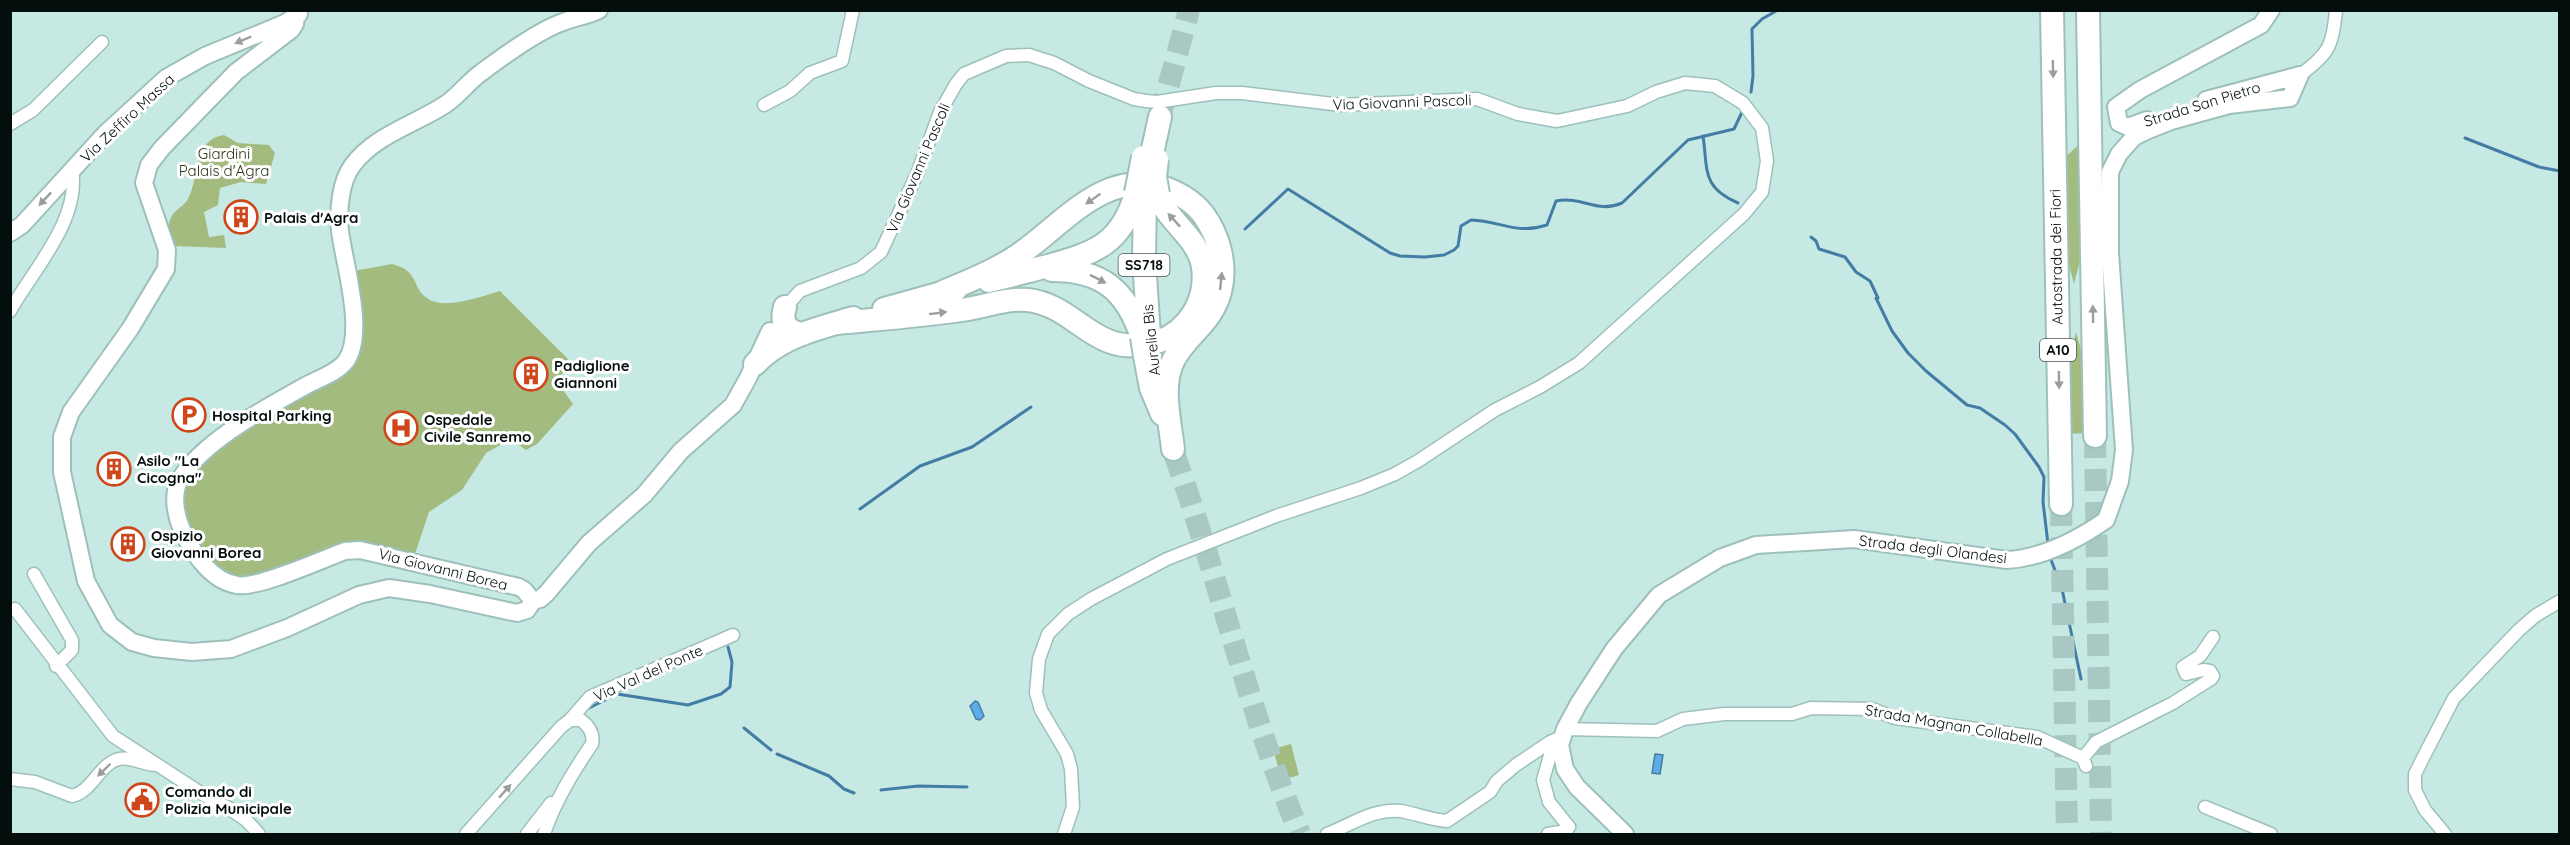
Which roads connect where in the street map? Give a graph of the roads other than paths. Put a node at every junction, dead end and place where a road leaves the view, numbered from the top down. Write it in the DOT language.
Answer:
graph roads {
  1 [pos="599,10"];
  2 [pos="853,10"];
  3 [pos="2052,10"];
  4 [pos="2088,10"];
  5 [pos="2271,10"];
  6 [pos="2336,10"];
  7 [pos="300,13"];
  8 [pos="102,42"];
  9 [pos="2300,75"];
  10 [pos="764,105"];
  11 [pos="10,124"];
  12 [pos="1158,124"];
  13 [pos="72,170"];
  14 [pos="1146,193"];
  15 [pos="10,233"];
  16 [pos="1000,279"];
  17 [pos="943,292"];
  18 [pos="785,307"];
  19 [pos="10,311"];
  20 [pos="838,323"];
  21 [pos="790,335"];
  22 [pos="1147,346"];
  23 [pos="755,364"];
  24 [pos="2095,436"];
  25 [pos="2061,504"];
  26 [pos="34,574"];
  27 [pos="532,601"];
  28 [pos="2559,601"];
  29 [pos="15,609"];
  30 [pos="733,635"];
  31 [pos="2213,637"];
  32 [pos="56,666"];
  33 [pos="570,720"];
  34 [pos="1562,737"];
  35 [pos="157,765"];
  36 [pos="10,779"];
  37 [pos="566,783"];
  38 [pos="2205,807"];
  39 [pos="1334,833"];
  40 [pos="259,834"];
  41 [pos="466,834"];
  42 [pos="527,834"];
  43 [pos="544,834"];
  44 [pos="1064,834"];
  45 [pos="1548,834"];
  46 [pos="1625,834"];
  47 [pos="2271,834"];
  48 [pos="2445,834"];
  1 -- 27 [label="street, Via Giovanni Borea"];
  2 -- 10 [label="street"];
  3 -- 25 [label="highway, Autostrada dei Fiori / A10, one-way"];
  24 -- 4 [label="highway, A10, one-way"];
  5 -- 9 [label="street, Strada San Pietro"];
  6 -- 9 [label="street, Strada San Pietro"];
  7 -- 13 [label="street, Via Zeffiro Massa, one-way"];
  7 -- 27 [label="street, Via Giovanni Borea"];
  8 -- 11 [label="street"];
  9 -- 34 [label="street, Strada degli Olandesi"];
  12 -- 14 [label="highway, Aurelia Bis / SS718"];
  13 -- 15 [label="street, Via Zeffiro Massa, one-way"];
  13 -- 19 [label="street"];
  14 -- 16 [label="highway"];
  20 -- 14 [label="highway, one-way"];
  14 -- 22 [label="highway, Aurelia Bis / SS718"];
  16 -- 17 [label="highway"];
  16 -- 22 [label="highway, one-way"];
  17 -- 20 [label="highway"];
  22 -- 17 [label="highway, Aurelia Bis / SS718, one-way"];
  18 -- 21 [label="highway"];
  18 -- 44 [label="street, Via Giovanni Pascoli"];
  20 -- 21 [label="highway"];
  21 -- 23 [label="highway"];
  23 -- 27 [label="street"];
  26 -- 32 [label="street"];
  28 -- 48 [label="street"];
  29 -- 32 [label="street"];
  30 -- 33 [label="street, Via Val del Ponte"];
  31 -- 34 [label="street, Strada Magnan Collabella"];
  32 -- 35 [label="street"];
  33 -- 37 [label="street"];
  41 -- 33 [label="street, Via Val del Ponte, one-way"];
  34 -- 39 [label="street"];
  34 -- 45 [label="street"];
  34 -- 46 [label="street"];
  35 -- 36 [label="street, one-way"];
  35 -- 40 [label="street"];
  37 -- 42 [label="street"];
  37 -- 43 [label="street"];
  38 -- 47 [label="street"];
}
